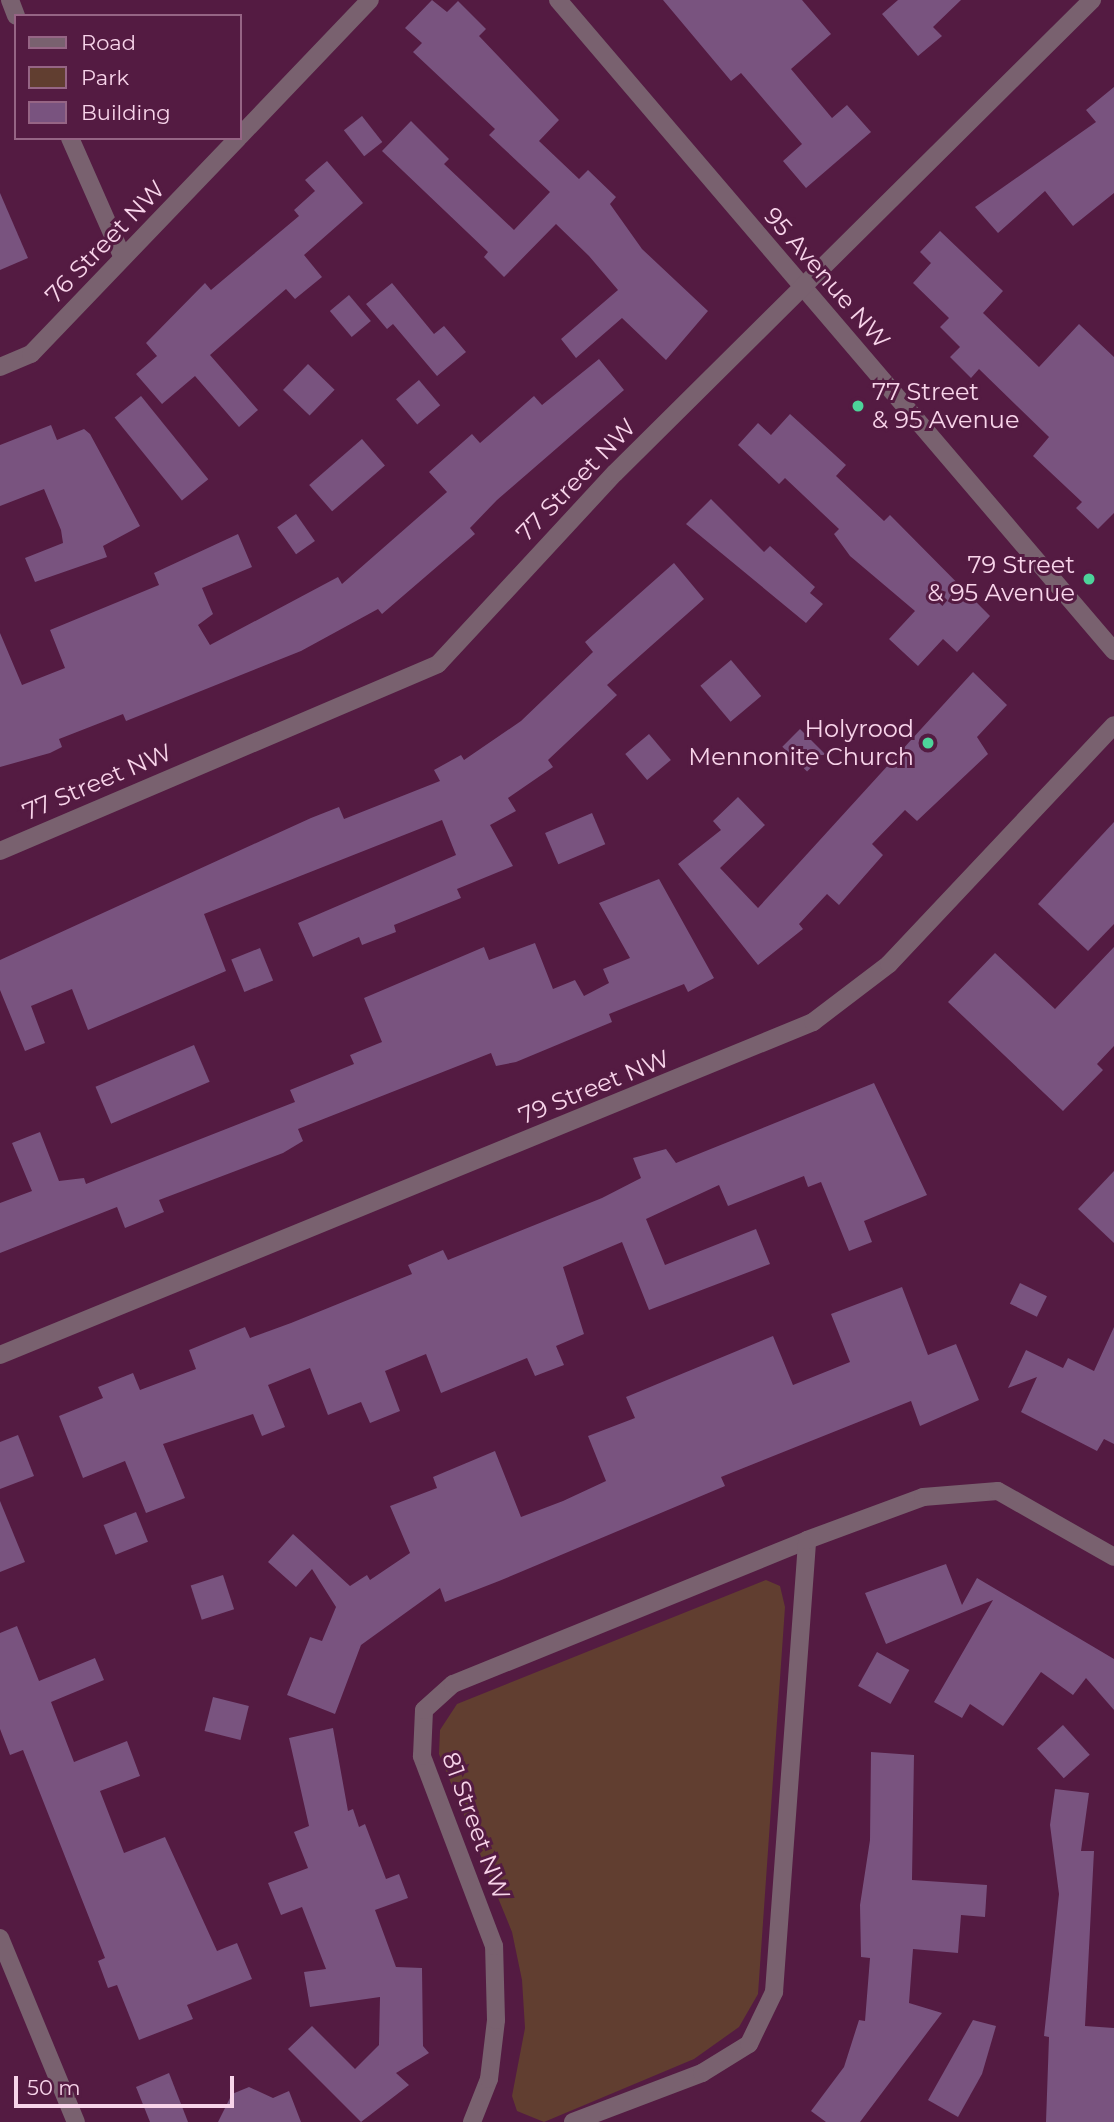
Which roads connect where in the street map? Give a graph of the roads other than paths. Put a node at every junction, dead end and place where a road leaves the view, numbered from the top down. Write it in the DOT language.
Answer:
graph roads {
  1 [pos="370,0"];
  2 [pos="558,0"];
  3 [pos="1092,0"];
  4 [pos="242,134"];
  5 [pos="71,140"];
  6 [pos="236,140"];
  7 [pos="123,258"];
  8 [pos="802,286"];
  9 [pos="0,367"];
  10 [pos="1114,651"];
  11 [pos="1114,725"];
  12 [pos="0,850"];
  13 [pos="0,1355"];
  14 [pos="807,1540"];
  15 [pos="1114,1557"];
  16 [pos="0,1938"];
  17 [pos="76,2122"];
  18 [pos="472,2122"];
  19 [pos="573,2122"];
  1 -- 4 [label="street, 76 Street NW"];
  2 -- 8 [label="street, 95 Avenue NW"];
  3 -- 8 [label="street, 77 Street NW"];
  5 -- 7 [label="street"];
  6 -- 7 [label="street, 76 Street NW"];
  7 -- 9 [label="street, 76 Street NW"];
  8 -- 10 [label="street, 95 Avenue NW"];
  8 -- 12 [label="street, 77 Street NW"];
  11 -- 13 [label="street, 79 Street NW"];
  14 -- 15 [label="street, 81 Street NW"];
  14 -- 18 [label="street, 81 Street NW"];
  14 -- 19 [label="street"];
  16 -- 17 [label="street"];
}
